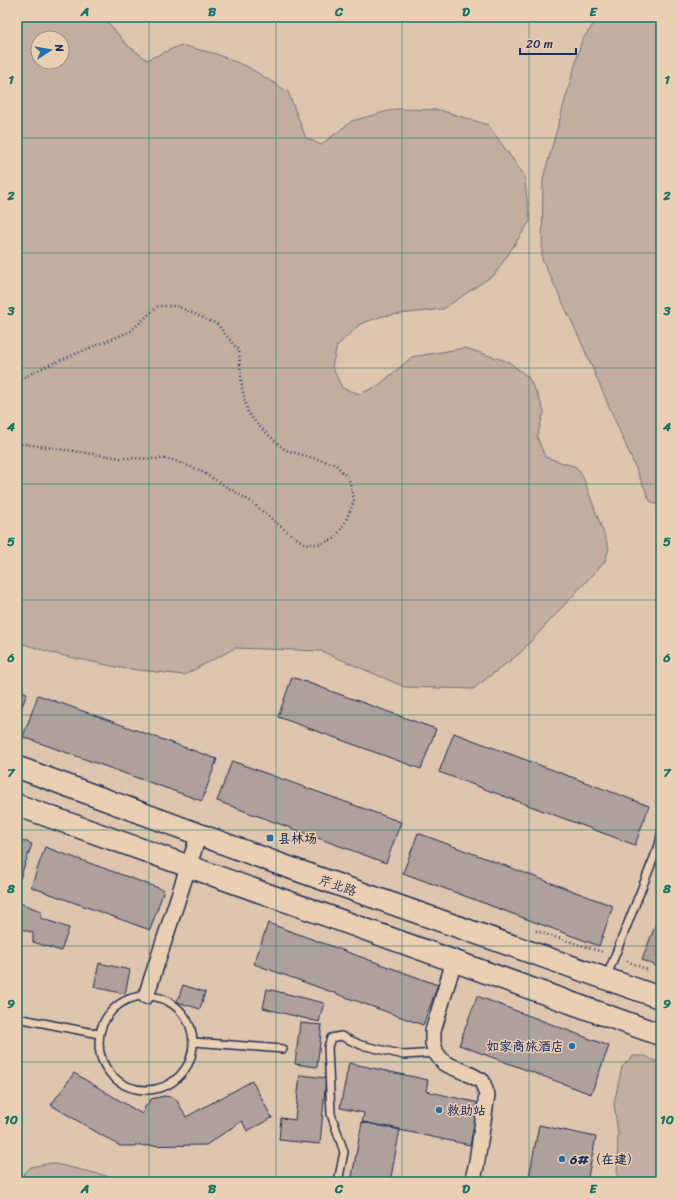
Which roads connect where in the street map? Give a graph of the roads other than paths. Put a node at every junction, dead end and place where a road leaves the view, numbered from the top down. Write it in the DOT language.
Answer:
graph roads {
  1 [pos="17,767"];
  2 [pos="17,805"];
  3 [pos="199,834"];
  4 [pos="661,835"];
  5 [pos="189,866"];
  6 [pos="454,961"];
  7 [pos="606,978"];
  8 [pos="146,996"];
  9 [pos="661,998"];
  10 [pos="17,1018"];
  11 [pos="99,1034"];
  12 [pos="661,1035"];
  13 [pos="194,1042"];
  14 [pos="283,1049"];
  15 [pos="436,1054"];
  16 [pos="338,1182"];
  17 [pos="472,1182"];
  1 -- 3 [label="main road, 芹北路"];
  2 -- 5 [label="main road"];
  3 -- 5 [label="street"];
  3 -- 7 [label="main road, 芹北路"];
  4 -- 7 [label="lane"];
  5 -- 6 [label="main road"];
  5 -- 8 [label="street"];
  6 -- 12 [label="main road"];
  6 -- 15 [label="street"];
  7 -- 9 [label="main road, 芹北路"];
  8 -- 11 [label="lane"];
  8 -- 13 [label="lane"];
  10 -- 11 [label="lane"];
  11 -- 13 [label="lane"];
  13 -- 14 [label="lane"];
  15 -- 16 [label="lane"];
  15 -- 17 [label="street"];
}
